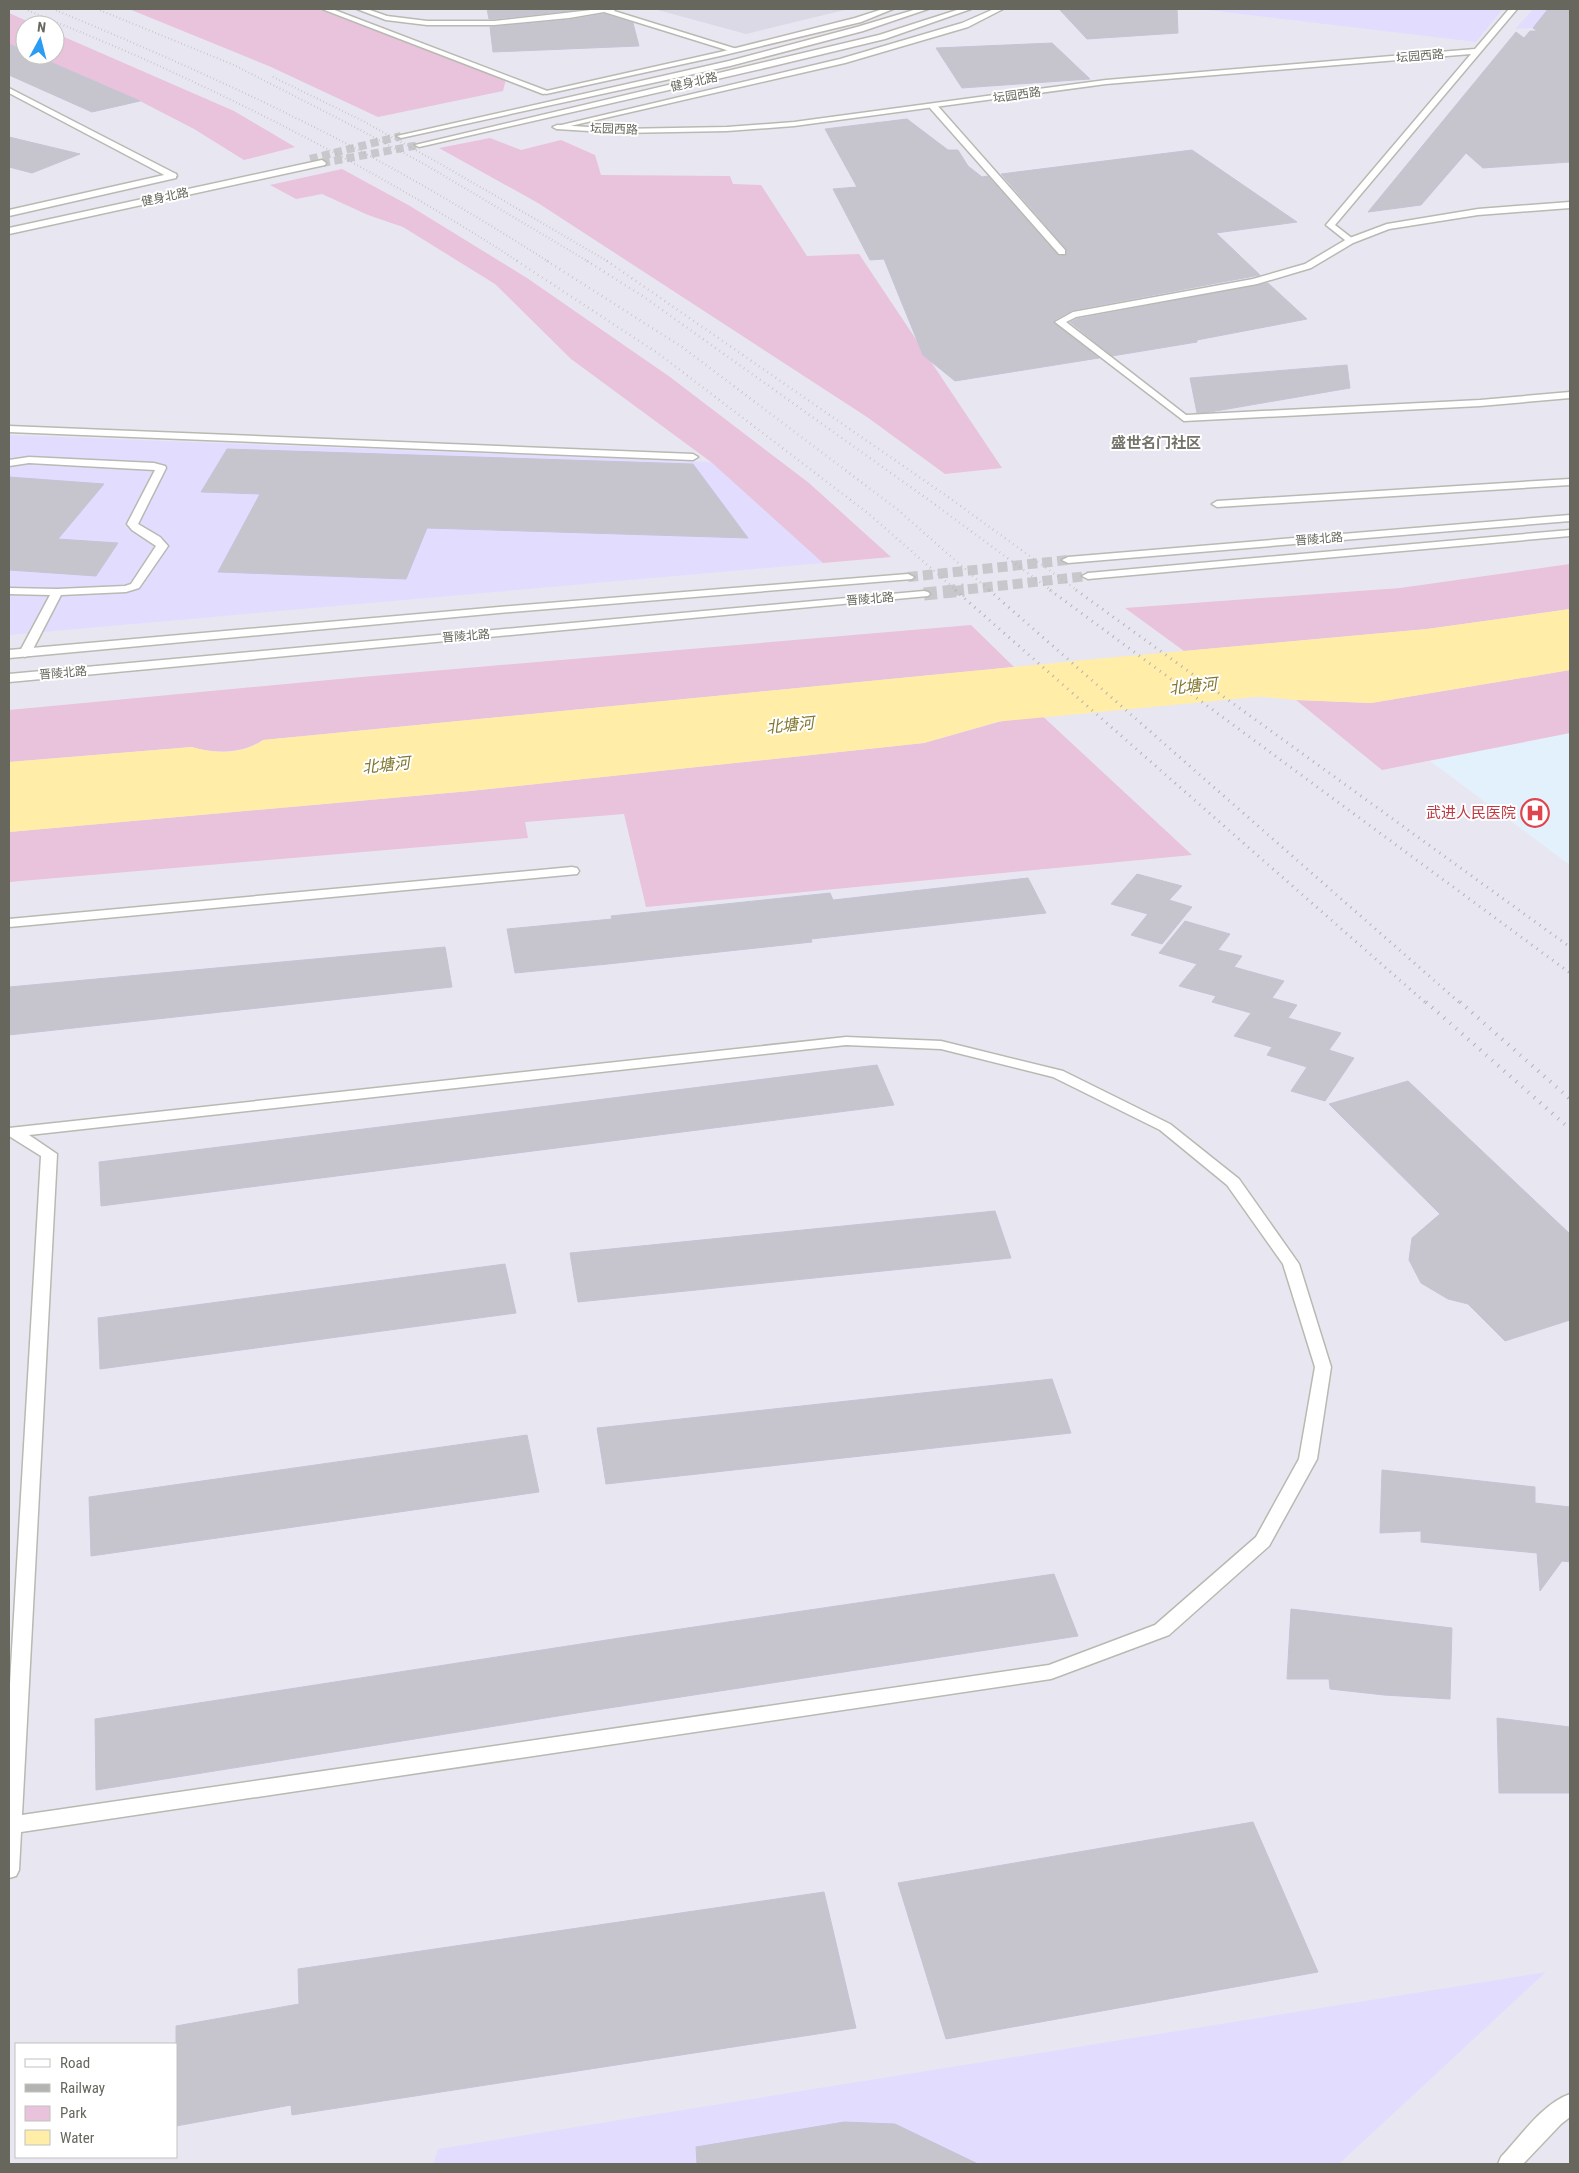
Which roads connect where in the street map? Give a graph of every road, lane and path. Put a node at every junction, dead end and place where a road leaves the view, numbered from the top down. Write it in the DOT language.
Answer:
graph roads {
  1 [pos="326,9"];
  2 [pos="361,9"];
  3 [pos="612,9"];
  4 [pos="888,9"];
  5 [pos="924,9"];
  6 [pos="967,9"];
  7 [pos="999,9"];
  8 [pos="1513,9"];
  9 [pos="604,10"];
  10 [pos="736,50"];
  11 [pos="1477,52"];
  12 [pos="9,90"];
  13 [pos="933,106"];
  14 [pos="401,136"];
  15 [pos="419,145"];
  16 [pos="310,159"];
  17 [pos="322,163"];
  18 [pos="1570,204"];
  19 [pos="9,212"];
  20 [pos="9,222"];
  21 [pos="9,230"];
  22 [pos="1350,241"];
  23 [pos="1062,252"];
  24 [pos="1570,395"];
  25 [pos="9,429"];
  26 [pos="693,457"];
  27 [pos="9,463"];
  28 [pos="1570,482"];
  29 [pos="1217,504"];
  30 [pos="1570,518"];
  31 [pos="1570,533"];
  32 [pos="1068,560"];
  33 [pos="1088,576"];
  34 [pos="908,577"];
  35 [pos="9,591"];
  36 [pos="57,592"];
  37 [pos="924,594"];
  38 [pos="25,653"];
  39 [pos="9,654"];
  40 [pos="9,678"];
  41 [pos="572,871"];
  42 [pos="9,924"];
  43 [pos="12,1132"];
  44 [pos="11,1825"];
  45 [pos="9,1870"];
  46 [pos="1570,2104"];
  47 [pos="1509,2164"];
  1 -- 10 [label="main road"];
  2 -- 9 [label="main road"];
  3 -- 9 [label="main road"];
  4 -- 10 [label="main road"];
  5 -- 14 [label="main road, 健身北路"];
  6 -- 15 [label="main road, 健身北路"];
  7 -- 13 [label="main road, 坛园西路"];
  8 -- 11 [label="main road"];
  9 -- 10 [label="main road"];
  11 -- 13 [label="main road, 坛园西路"];
  11 -- 22 [label="main road"];
  12 -- 19 [label="main road"];
  13 -- 23 [label="main road"];
  16 -- 20 [label="main road, 健身北路"];
  17 -- 21 [label="main road, 健身北路"];
  18 -- 22 [label="main road"];
  22 -- 24 [label="main road"];
  25 -- 26 [label="main road"];
  27 -- 36 [label="main road"];
  28 -- 29 [label="main road"];
  30 -- 32 [label="main road, 晋陵北路"];
  31 -- 33 [label="main road, 晋陵北路"];
  34 -- 38 [label="main road, 晋陵北路"];
  35 -- 36 [label="main road"];
  36 -- 38 [label="main road"];
  37 -- 40 [label="main road, 晋陵北路"];
  38 -- 39 [label="main road, 晋陵北路"];
  41 -- 42 [label="main road"];
  43 -- 44 [label="main road"];
  43 -- 44 [label="main road"];
  44 -- 45 [label="main road"];
  46 -- 47 [label="main road"];
}
